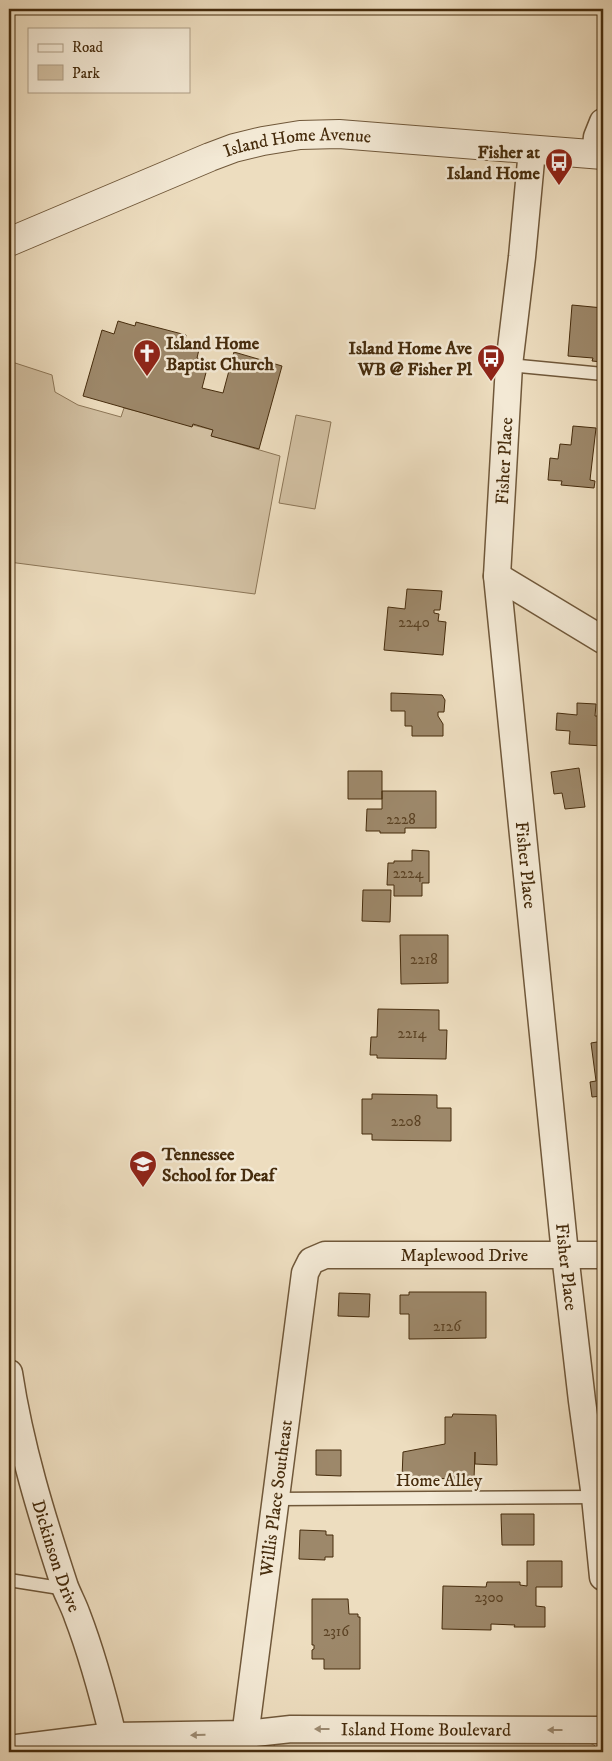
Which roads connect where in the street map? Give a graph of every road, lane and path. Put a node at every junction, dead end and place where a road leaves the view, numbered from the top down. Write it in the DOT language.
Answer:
graph roads {
  1 [pos="603,122"];
  2 [pos="532,150"];
  3 [pos="599,155"];
  4 [pos="9,242"];
  5 [pos="509,366"];
  6 [pos="603,374"];
  7 [pos="498,576"];
  8 [pos="603,640"];
  9 [pos="565,1254"];
  10 [pos="326,1255"];
  11 [pos="603,1255"];
  12 [pos="9,1373"];
  13 [pos="599,1497"];
  14 [pos="276,1498"];
  15 [pos="603,1577"];
  16 [pos="9,1580"];
  17 [pos="66,1589"];
  18 [pos="603,1730"];
  19 [pos="112,1736"];
  20 [pos="245,1743"];
  21 [pos="54,1748"];
  22 [pos="9,1749"];
  1 -- 3 [label="street"];
  2 -- 3 [label="street, Island Home Avenue"];
  2 -- 4 [label="street, Island Home Avenue"];
  2 -- 5 [label="street, Fisher Place"];
  5 -- 6 [label="lane"];
  5 -- 7 [label="street, Fisher Place"];
  7 -- 8 [label="street"];
  7 -- 9 [label="street, Fisher Place"];
  9 -- 10 [label="street, Maplewood Drive"];
  9 -- 11 [label="street, Maplewood Drive"];
  9 -- 13 [label="street, Fisher Place"];
  10 -- 14 [label="street, Willis Place Southeast"];
  12 -- 17 [label="street, Dickinson Drive"];
  13 -- 14 [label="lane, Home Alley"];
  13 -- 15 [label="street, Fisher Place"];
  14 -- 20 [label="street, Willis Place Southeast"];
  16 -- 17 [label="lane"];
  17 -- 19 [label="street, Dickinson Drive"];
  18 -- 20 [label="street, Island Home Boulevard, one-way"];
  20 -- 19 [label="street, Island Home Boulevard, one-way"];
  19 -- 21 [label="street, Island Home Boulevard"];
  21 -- 22 [label="street, Island Home Boulevard"];
}
